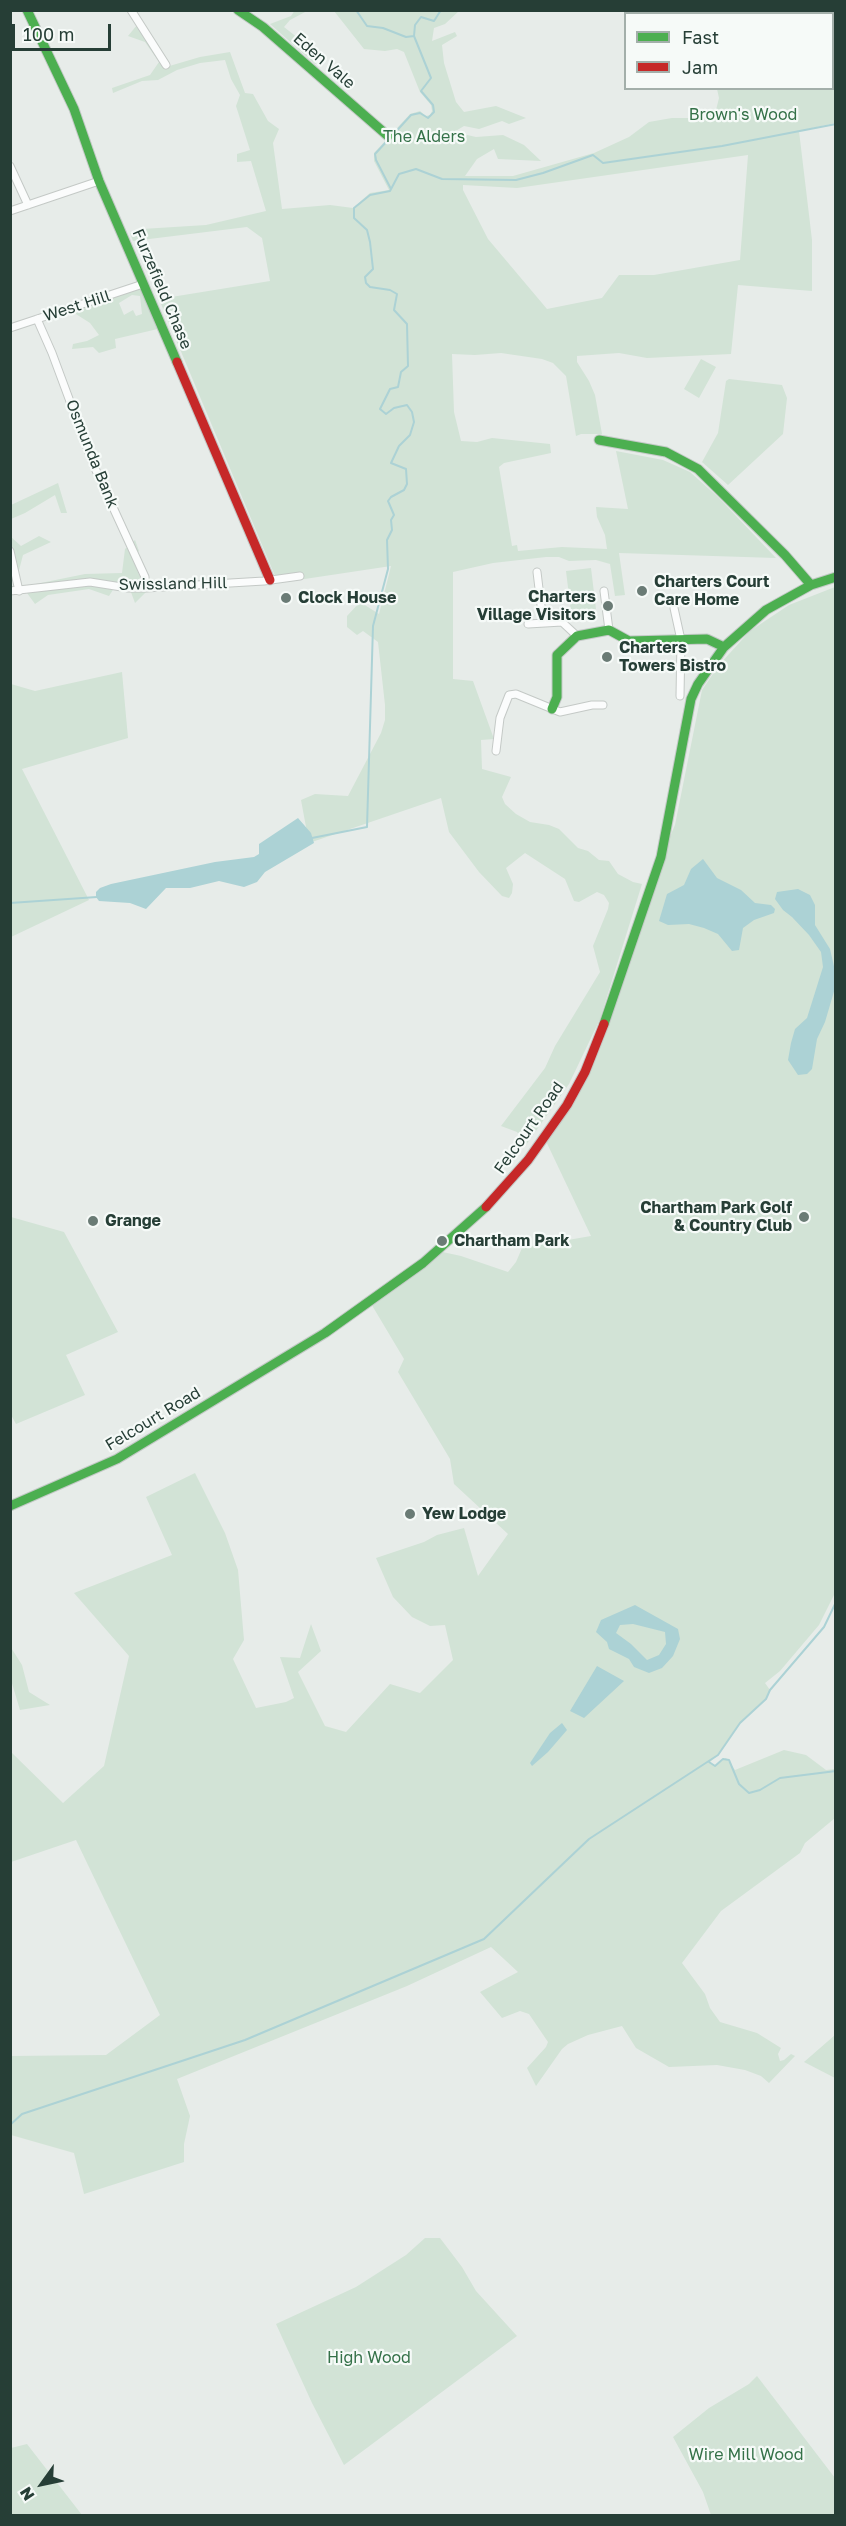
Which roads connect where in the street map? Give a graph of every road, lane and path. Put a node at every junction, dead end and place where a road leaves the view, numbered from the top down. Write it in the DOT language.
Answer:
graph roads {
  1 [pos="27,10"];
  2 [pos="131,10"];
  3 [pos="238,10"];
  4 [pos="166,65"];
  5 [pos="388,136"];
  6 [pos="10,166"];
  7 [pos="99,181"];
  8 [pos="28,206"];
  9 [pos="10,211"];
  10 [pos="143,284"];
  11 [pos="37,319"];
  12 [pos="10,328"];
  13 [pos="599,440"];
  14 [pos="10,552"];
  15 [pos="537,572"];
  16 [pos="300,576"];
  17 [pos="831,579"];
  18 [pos="270,580"];
  19 [pos="811,585"];
  20 [pos="146,588"];
  21 [pos="10,591"];
  22 [pos="19,591"];
  23 [pos="604,591"];
  24 [pos="674,608"];
  25 [pos="543,622"];
  26 [pos="528,624"];
  27 [pos="609,630"];
  28 [pos="577,636"];
  29 [pos="681,640"];
  30 [pos="724,647"];
  31 [pos="680,696"];
  32 [pos="603,705"];
  33 [pos="552,709"];
  34 [pos="496,751"];
  35 [pos="10,1506"];
  1 -- 7 [label="street, Furzefield Chase"];
  2 -- 4 [label="street"];
  3 -- 5 [label="street, Eden Vale"];
  6 -- 8 [label="street"];
  7 -- 8 [label="street"];
  7 -- 10 [label="street, Furzefield Chase"];
  8 -- 9 [label="street"];
  10 -- 11 [label="street, West Hill"];
  10 -- 18 [label="street, Furzefield Chase"];
  11 -- 12 [label="street, West Hill"];
  11 -- 20 [label="street, Osmunda Bank"];
  13 -- 19 [label="street"];
  14 -- 22 [label="street"];
  15 -- 25 [label="street"];
  16 -- 18 [label="street, Swissland Hill"];
  17 -- 19 [label="street, Felcourt Road"];
  18 -- 20 [label="street, Swissland Hill"];
  19 -- 30 [label="street, Felcourt Road"];
  20 -- 22 [label="street, Swissland Hill"];
  21 -- 22 [label="street, Swissland Hill"];
  23 -- 27 [label="street"];
  24 -- 29 [label="street"];
  25 -- 26 [label="street"];
  25 -- 28 [label="street"];
  27 -- 28 [label="street"];
  27 -- 29 [label="street"];
  28 -- 33 [label="street"];
  29 -- 30 [label="street"];
  29 -- 31 [label="street"];
  30 -- 35 [label="street, Felcourt Road"];
  32 -- 33 [label="street"];
  33 -- 34 [label="street"];
}
